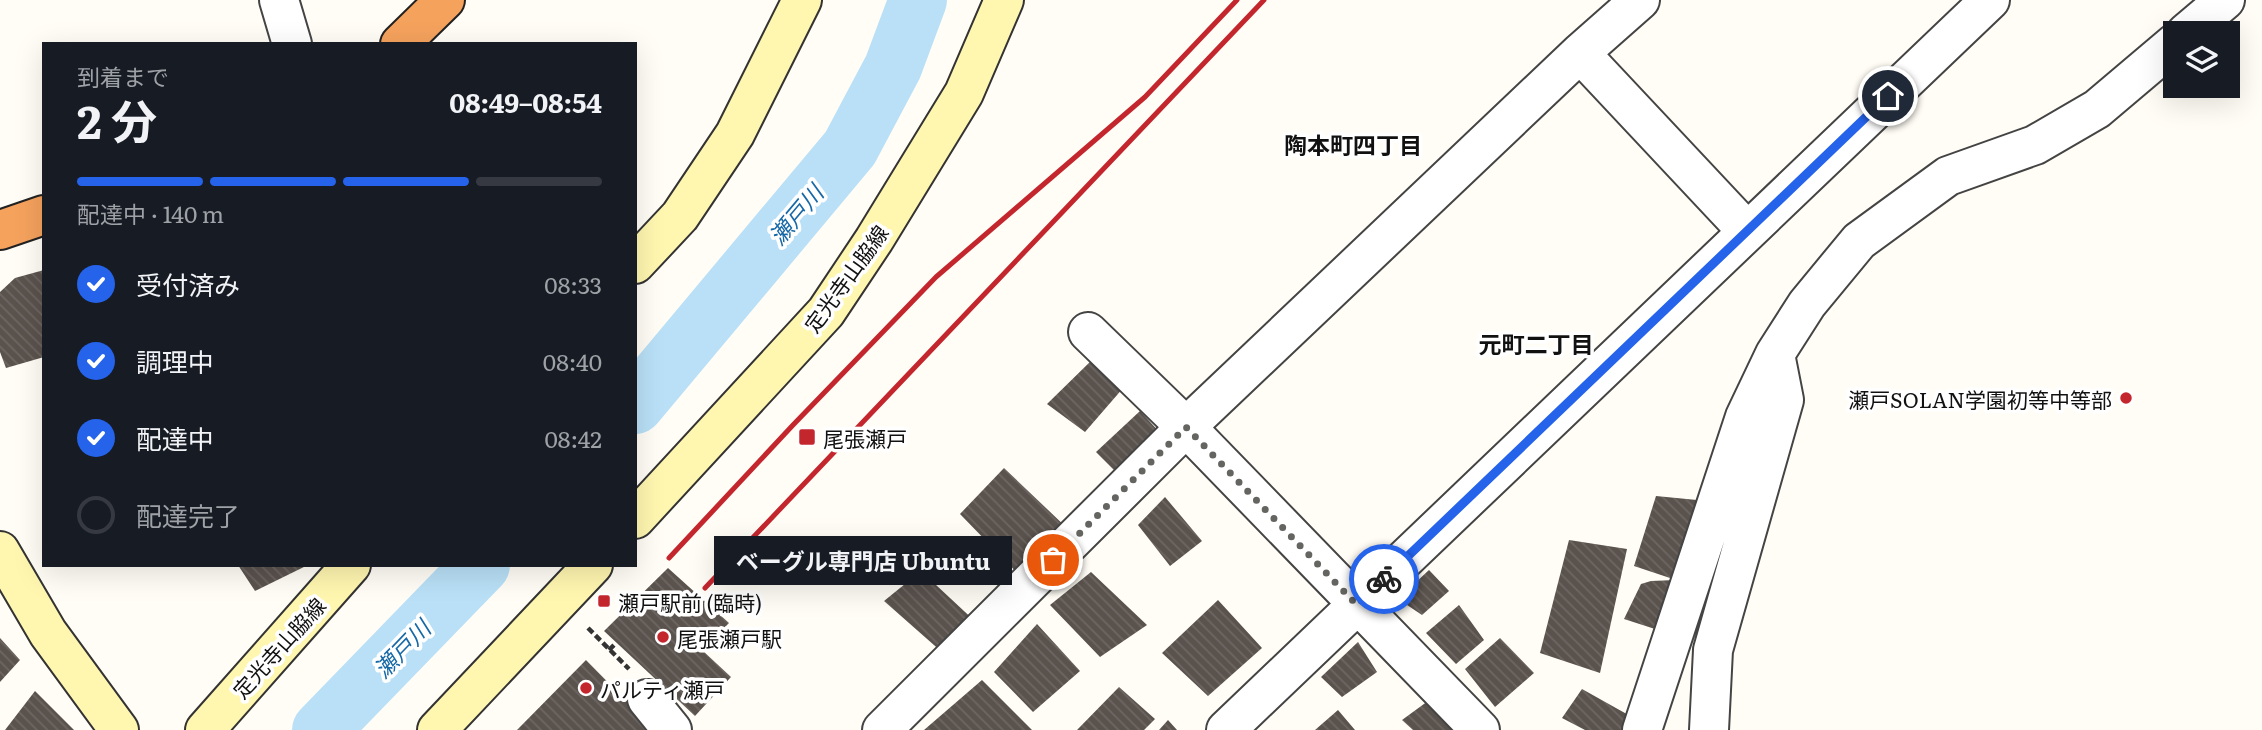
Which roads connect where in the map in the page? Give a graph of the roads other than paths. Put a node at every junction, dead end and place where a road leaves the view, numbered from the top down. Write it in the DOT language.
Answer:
graph roads {
  1 [pos="279,0"];
  2 [pos="445,0"];
  3 [pos="802,0"];
  4 [pos="1004,0"];
  5 [pos="1640,0"];
  6 [pos="1990,0"];
  7 [pos="2225,0"];
  8 [pos="2200,21"];
  9 [pos="291,42"];
  10 [pos="402,42"];
  11 [pos="1580,53"];
  12 [pos="2163,53"];
  13 [pos="42,216"];
  14 [pos="0,230"];
  15 [pos="1747,231"];
  16 [pos="637,262"];
  17 [pos="1088,332"];
  18 [pos="1775,354"];
  19 [pos="1186,427"];
  20 [pos="637,517"];
  21 [pos="0,551"];
  22 [pos="349,567"];
  23 [pos="591,567"];
  24 [pos="1357,605"];
  25 [pos="647,699"];
  26 [pos="119,730"];
  27 [pos="205,730"];
  28 [pos="437,730"];
  29 [pos="672,730"];
  30 [pos="882,730"];
  31 [pos="1226,730"];
  32 [pos="1480,730"];
  33 [pos="1642,730"];
  34 [pos="1709,730"];
  1 -- 9 [label="street"];
  2 -- 10 [label="highway"];
  3 -- 16 [label="main road"];
  4 -- 20 [label="main road, 定光寺山脇線"];
  5 -- 11 [label="street"];
  6 -- 15 [label="street"];
  7 -- 8 [label="street"];
  11 -- 15 [label="street"];
  11 -- 19 [label="street"];
  12 -- 18 [label="street"];
  13 -- 14 [label="highway"];
  15 -- 24 [label="street"];
  17 -- 19 [label="street"];
  18 -- 33 [label="street"];
  18 -- 34 [label="street"];
  19 -- 24 [label="street"];
  19 -- 30 [label="street"];
  21 -- 26 [label="main road"];
  22 -- 27 [label="main road, 定光寺山脇線"];
  23 -- 28 [label="main road"];
  24 -- 31 [label="street"];
  24 -- 32 [label="street"];
  25 -- 29 [label="street"];
}
